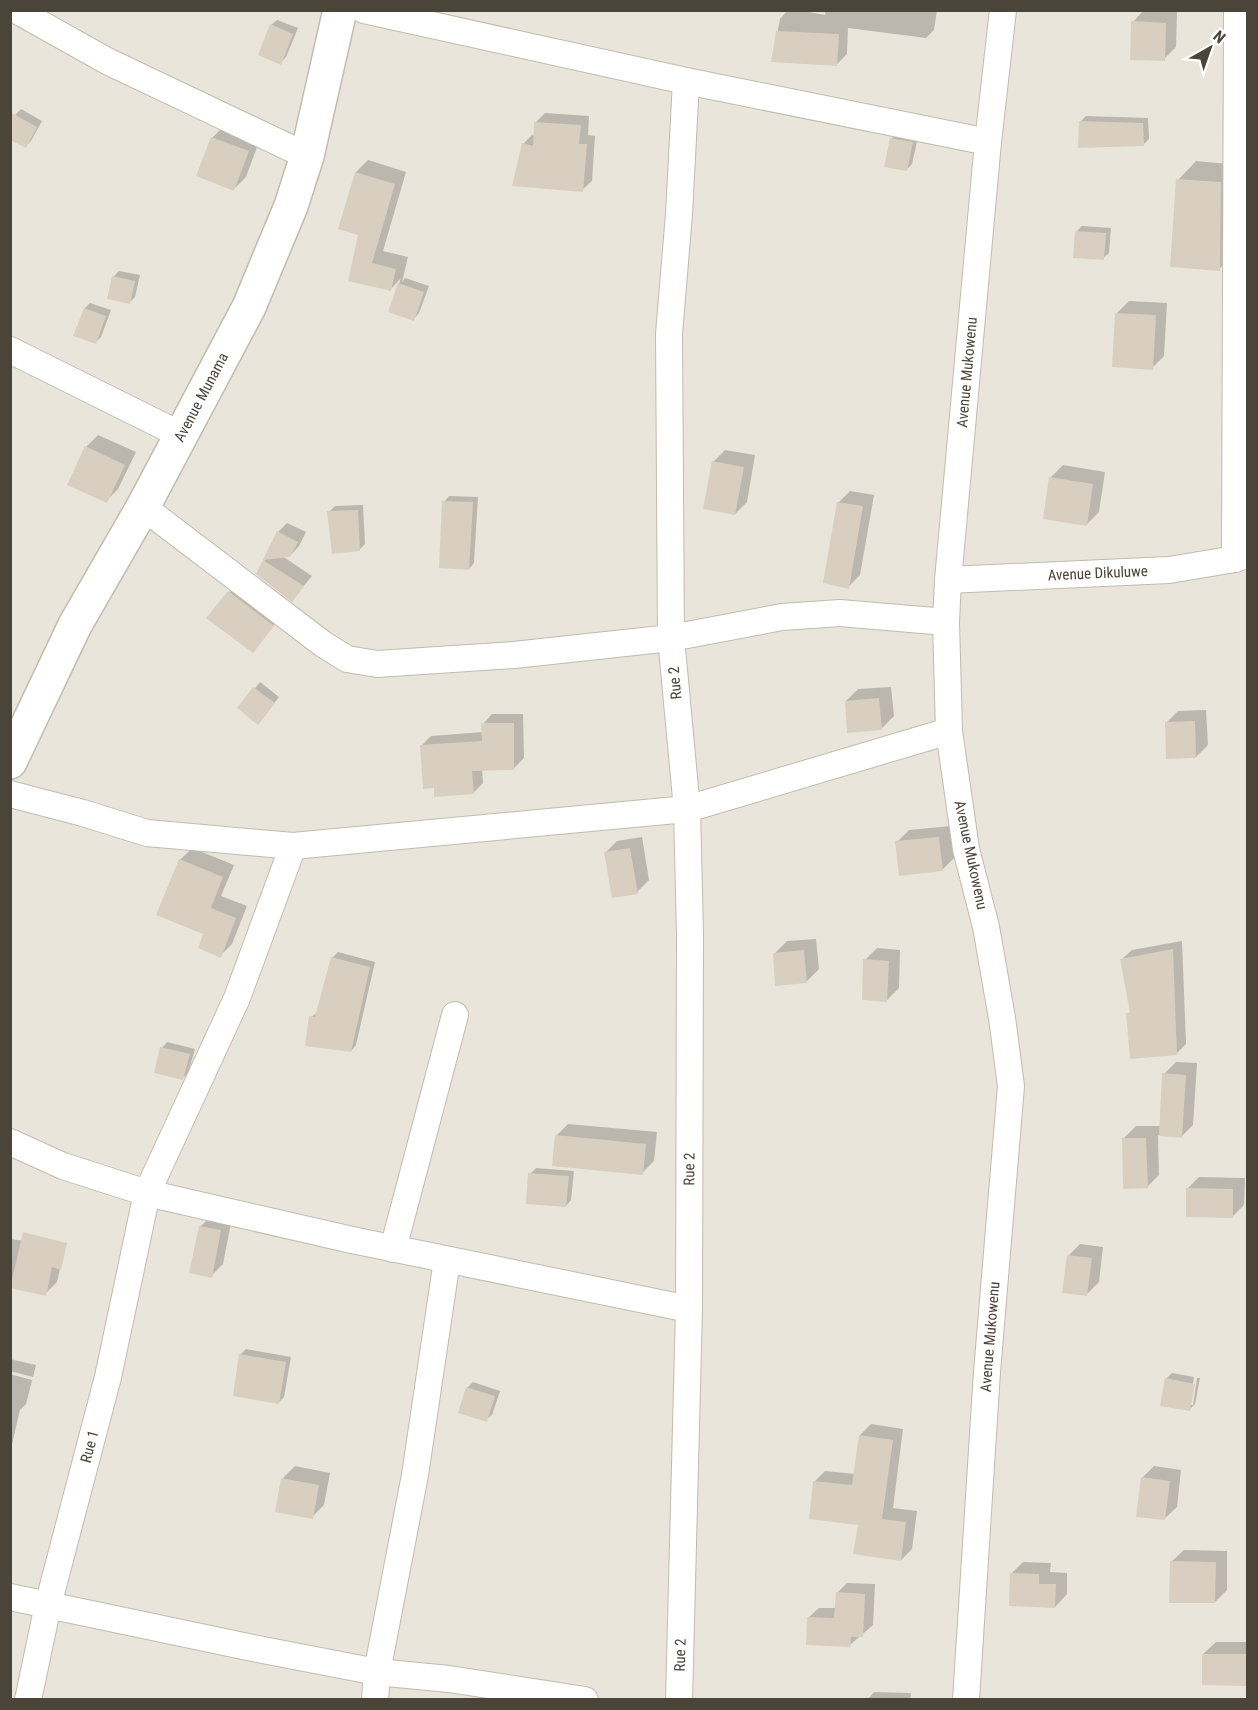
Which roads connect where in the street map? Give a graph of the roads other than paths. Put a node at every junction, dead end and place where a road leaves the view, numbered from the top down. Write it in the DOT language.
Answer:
graph roads {
  1 [pos="16,10"];
  2 [pos="340,10"];
  3 [pos="364,10"];
  4 [pos="1003,10"];
  5 [pos="1237,10"];
  6 [pos="686,81"];
  7 [pos="988,142"];
  8 [pos="307,156"];
  9 [pos="10,350"];
  10 [pos="181,435"];
  11 [pos="143,507"];
  12 [pos="1241,556"];
  13 [pos="948,580"];
  14 [pos="946,622"];
  15 [pos="671,638"];
  16 [pos="949,731"];
  17 [pos="10,762"];
  18 [pos="10,794"];
  19 [pos="687,809"];
  20 [pos="293,846"];
  21 [pos="455,1015"];
  22 [pos="10,1142"];
  23 [pos="147,1193"];
  24 [pos="393,1249"];
  25 [pos="447,1260"];
  26 [pos="689,1309"];
  27 [pos="10,1597"];
  28 [pos="48,1605"];
  29 [pos="377,1672"];
  30 [pos="28,1700"];
  31 [pos="375,1700"];
  32 [pos="585,1700"];
  33 [pos="679,1700"];
  34 [pos="966,1700"];
  1 -- 8 [label="street"];
  2 -- 8 [label="street, Avenue Munama"];
  3 -- 6 [label="street"];
  4 -- 7 [label="street, Avenue Mukowenu"];
  5 -- 12 [label="street"];
  6 -- 7 [label="street"];
  6 -- 15 [label="street, Rue 2"];
  7 -- 13 [label="street, Avenue Mukowenu"];
  8 -- 10 [label="street, Avenue Munama"];
  9 -- 10 [label="street"];
  10 -- 11 [label="street, Avenue Munama"];
  11 -- 15 [label="street"];
  11 -- 17 [label="street, Avenue Munama"];
  12 -- 13 [label="street, Avenue Dikuluwe"];
  13 -- 14 [label="street, Avenue Mukowenu"];
  14 -- 15 [label="street"];
  14 -- 16 [label="street, Avenue Mukowenu"];
  15 -- 19 [label="street, Rue 2"];
  16 -- 19 [label="street"];
  16 -- 34 [label="street, Avenue Mukowenu"];
  18 -- 20 [label="street"];
  19 -- 20 [label="street"];
  19 -- 26 [label="street, Rue 2"];
  20 -- 23 [label="street, Rue 1"];
  21 -- 24 [label="street"];
  22 -- 23 [label="street"];
  23 -- 24 [label="street"];
  23 -- 28 [label="street, Rue 1"];
  24 -- 25 [label="street"];
  25 -- 26 [label="street"];
  25 -- 29 [label="street"];
  26 -- 33 [label="street, Rue 2"];
  27 -- 28 [label="street"];
  28 -- 29 [label="street"];
  28 -- 30 [label="street, Rue 1"];
  29 -- 31 [label="street"];
  29 -- 32 [label="street"];
}
